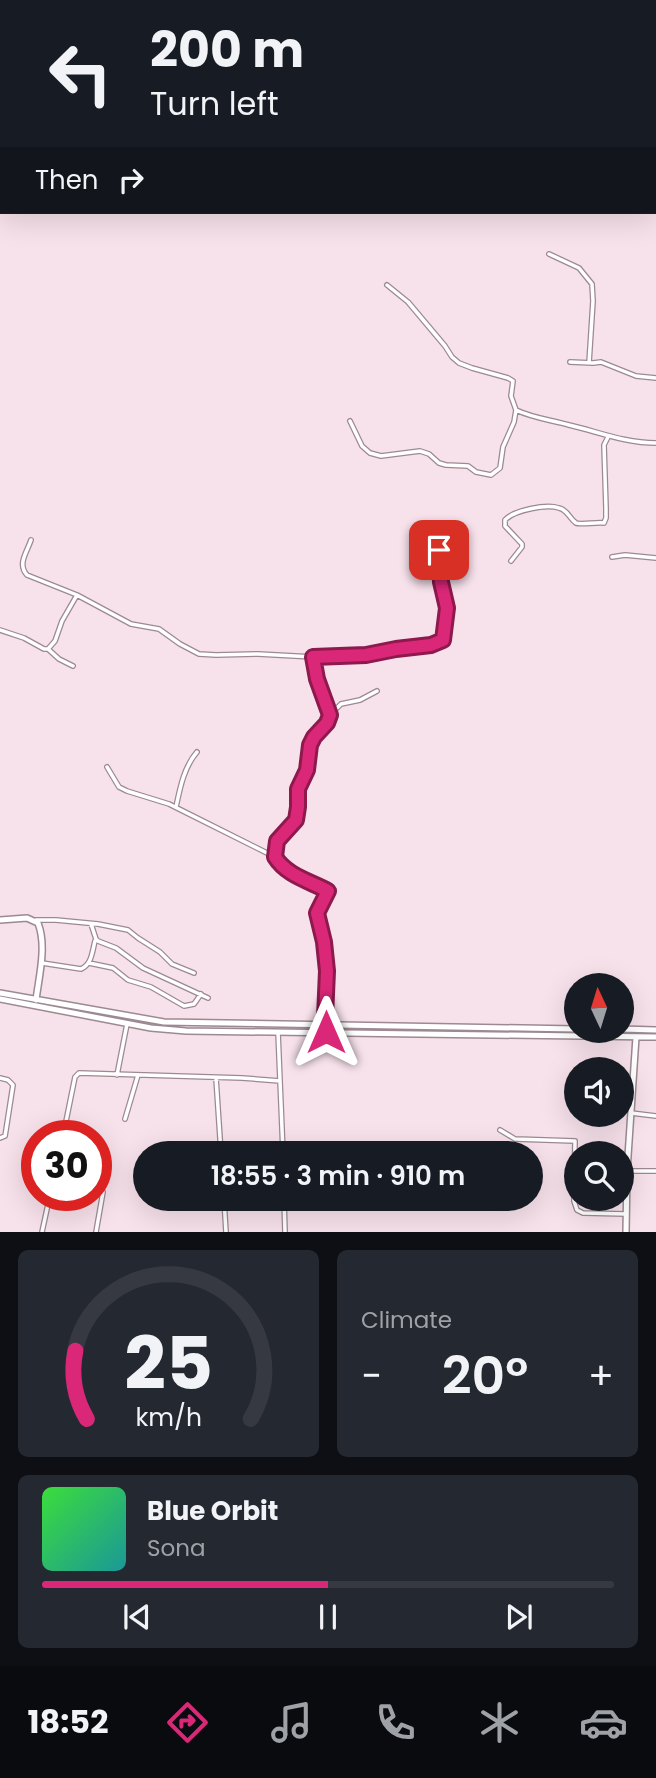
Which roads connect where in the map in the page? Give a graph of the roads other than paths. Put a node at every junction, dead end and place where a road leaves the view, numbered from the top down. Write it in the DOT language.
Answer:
graph roads {
  1 [pos="550,254"];
  2 [pos="387,285"];
  3 [pos="570,362"];
  4 [pos="589,363"];
  5 [pos="656,378"];
  6 [pos="516,410"];
  7 [pos="349,421"];
  8 [pos="608,437"];
  9 [pos="656,443"];
  10 [pos="31,540"];
  11 [pos="429,547"];
  12 [pos="612,557"];
  13 [pos="656,558"];
  14 [pos="511,561"];
  15 [pos="77,595"];
  16 [pos="0,630"];
  17 [pos="48,649"];
  18 [pos="313,657"];
  19 [pos="73,666"];
  20 [pos="377,691"];
  21 [pos="330,715"];
  22 [pos="197,752"];
  23 [pos="107,768"];
  24 [pos="176,807"];
  25 [pos="275,857"];
  26 [pos="0,920"];
  27 [pos="34,920"];
  28 [pos="91,924"];
  29 [pos="96,939"];
  30 [pos="40,963"];
  31 [pos="89,963"];
  32 [pos="194,973"];
  33 [pos="0,993"];
  34 [pos="201,994"];
  35 [pos="208,998"];
  36 [pos="0,999"];
  37 [pos="36,1000"];
  38 [pos="127,1024"];
  39 [pos="326,1029"];
  40 [pos="564,1029"];
  41 [pos="634,1029"];
  42 [pos="656,1030"];
  43 [pos="516,1031"];
  44 [pos="278,1032"];
  45 [pos="636,1037"];
  46 [pos="656,1037"];
  47 [pos="634,1068"];
  48 [pos="117,1075"];
  49 [pos="138,1076"];
  50 [pos="0,1078"];
  51 [pos="216,1078"];
  52 [pos="280,1081"];
  53 [pos="634,1114"];
  54 [pos="656,1116"];
  55 [pos="125,1119"];
  56 [pos="67,1120"];
  57 [pos="499,1130"];
  58 [pos="0,1138"];
  59 [pos="219,1141"];
  60 [pos="282,1141"];
  61 [pos="634,1171"];
  62 [pos="656,1171"];
  63 [pos="47,1211"];
  64 [pos="100,1211"];
  65 [pos="225,1211"];
  66 [pos="284,1211"];
  67 [pos="626,1211"];
  68 [pos="626,1214"];
  69 [pos="42,1232"];
  70 [pos="96,1232"];
  71 [pos="226,1232"];
  72 [pos="285,1232"];
  73 [pos="625,1232"];
  1 -- 4 [label="street"];
  2 -- 6 [label="street"];
  3 -- 4 [label="street"];
  4 -- 5 [label="street"];
  6 -- 7 [label="street"];
  6 -- 8 [label="street"];
  8 -- 9 [label="street"];
  8 -- 14 [label="street"];
  10 -- 15 [label="street"];
  11 -- 18 [label="street"];
  12 -- 13 [label="street"];
  15 -- 17 [label="street"];
  15 -- 18 [label="street"];
  16 -- 17 [label="street"];
  17 -- 19 [label="street"];
  18 -- 21 [label="street"];
  20 -- 21 [label="street"];
  21 -- 25 [label="street"];
  22 -- 24 [label="street"];
  23 -- 24 [label="street"];
  24 -- 25 [label="street"];
  25 -- 39 [label="street"];
  26 -- 27 [label="main road"];
  27 -- 28 [label="street"];
  27 -- 30 [label="main road"];
  28 -- 29 [label="street"];
  28 -- 32 [label="street"];
  29 -- 31 [label="street"];
  29 -- 34 [label="street"];
  30 -- 31 [label="street"];
  30 -- 37 [label="main road"];
  31 -- 34 [label="street"];
  33 -- 37 [label="main road"];
  34 -- 35 [label="street"];
  36 -- 38 [label="main road"];
  37 -- 39 [label="main road"];
  38 -- 44 [label="main road"];
  38 -- 48 [label="street"];
  39 -- 43 [label="main road"];
  39 -- 44 [label="main road"];
  40 -- 43 [label="main road"];
  41 -- 42 [label="main road"];
  43 -- 45 [label="main road"];
  44 -- 52 [label="street"];
  45 -- 46 [label="main road"];
  45 -- 47 [label="main road"];
  48 -- 49 [label="street"];
  48 -- 56 [label="street"];
  49 -- 51 [label="street"];
  49 -- 55 [label="street"];
  50 -- 58 [label="street"];
  51 -- 52 [label="street"];
  51 -- 59 [label="street"];
  52 -- 60 [label="street"];
  53 -- 54 [label="street"];
  57 -- 68 [label="street"];
  61 -- 62 [label="street"];
  63 -- 69 [label="street"];
  64 -- 70 [label="street"];
  65 -- 71 [label="street"];
  66 -- 72 [label="street"];
  67 -- 68 [label="main road"];
  68 -- 73 [label="main road"];
}
